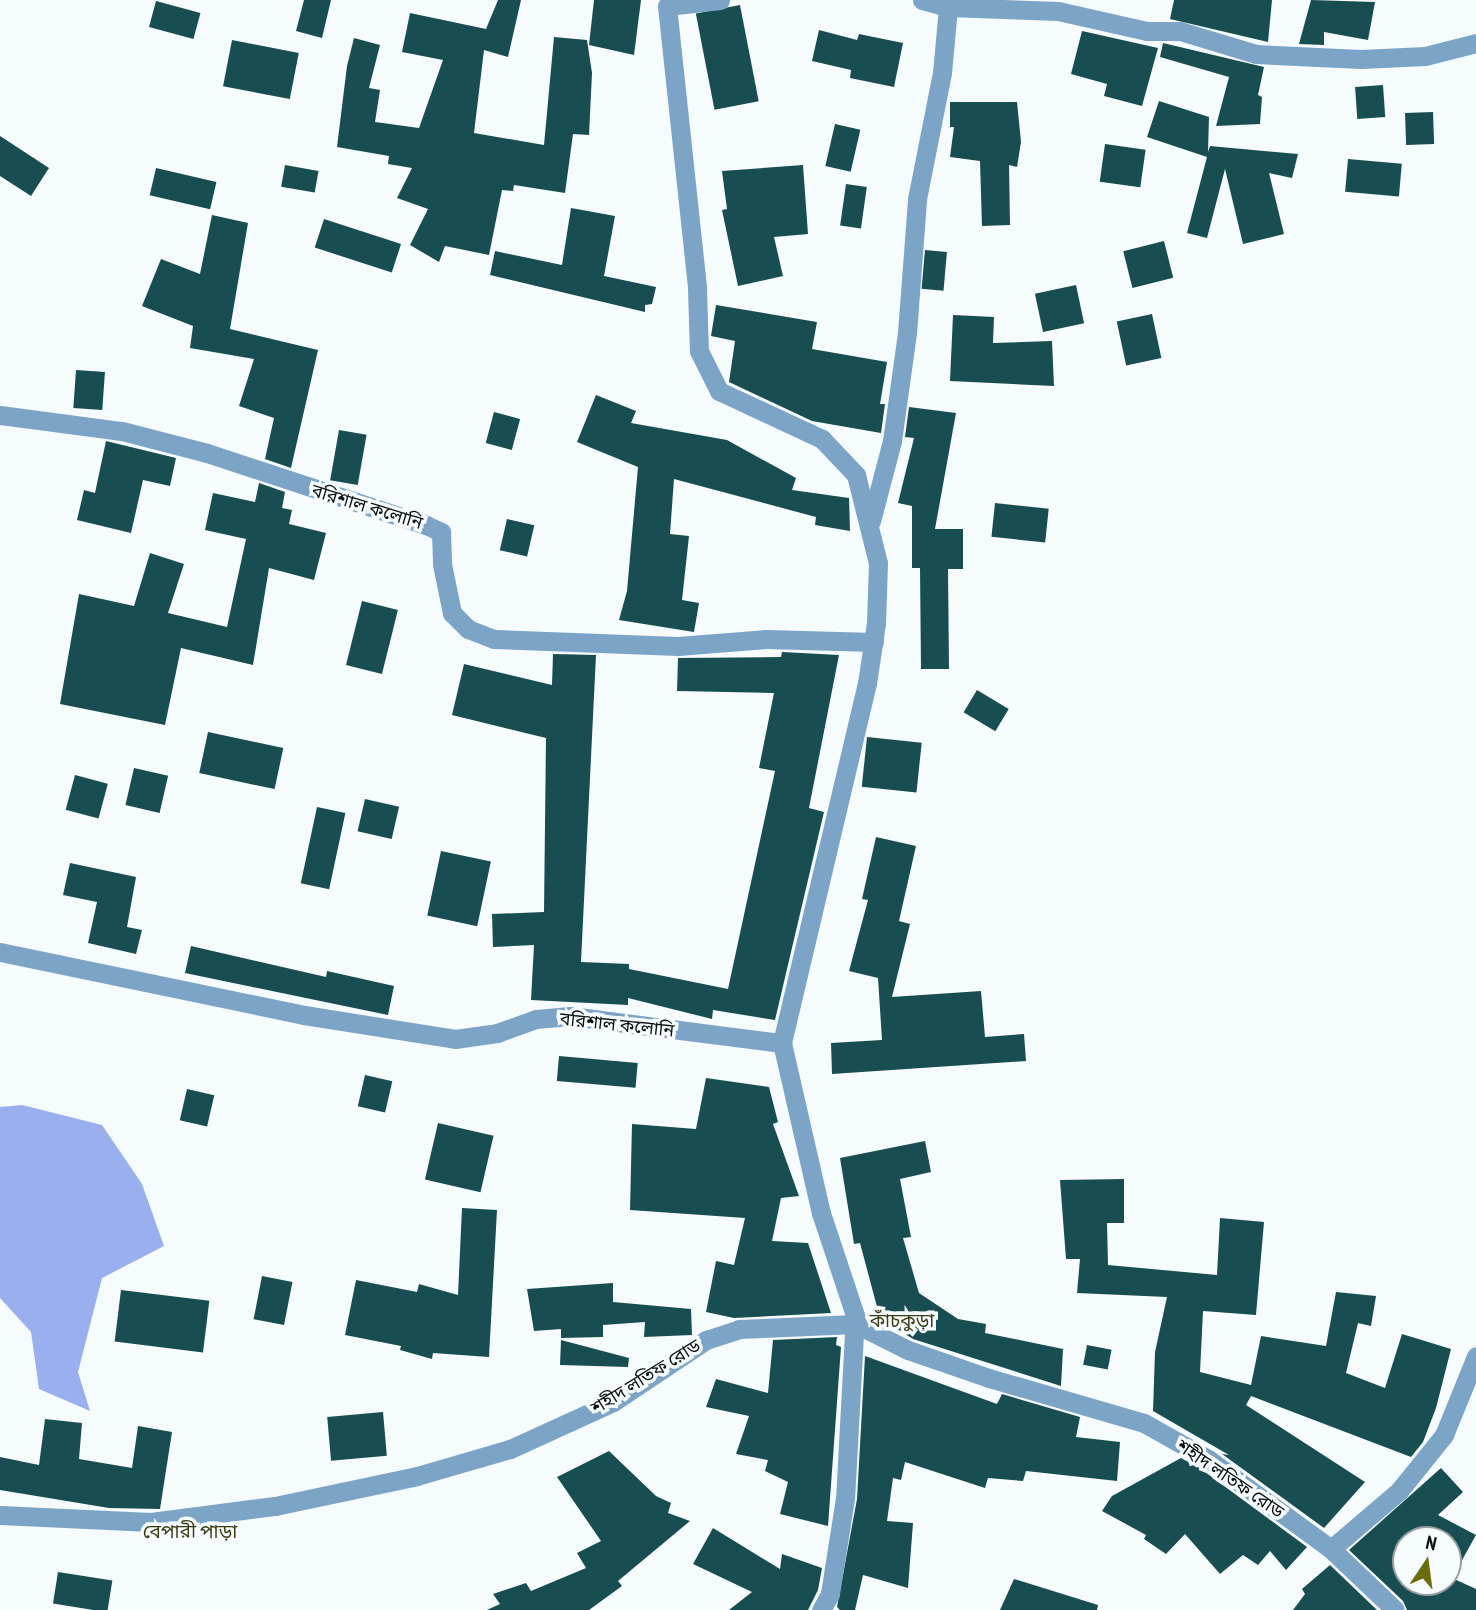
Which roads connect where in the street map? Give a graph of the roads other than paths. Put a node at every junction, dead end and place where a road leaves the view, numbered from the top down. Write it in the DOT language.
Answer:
graph roads {
  1 [pos="720,0"];
  2 [pos="922,0"];
  3 [pos="667,3"];
  4 [pos="948,7"];
  5 [pos="1476,43"];
  6 [pos="0,415"];
  7 [pos="870,522"];
  8 [pos="874,642"];
  9 [pos="0,952"];
  10 [pos="782,1043"];
  11 [pos="856,1324"];
  12 [pos="1476,1356"];
  13 [pos="0,1515"];
  14 [pos="1331,1549"];
  15 [pos="821,1610"];
  16 [pos="1395,1610"];
  1 -- 3 [label="street"];
  2 -- 4 [label="street"];
  3 -- 7 [label="street"];
  4 -- 5 [label="street"];
  4 -- 7 [label="street"];
  6 -- 8 [label="street, বরিশাল কলোনি"];
  7 -- 8 [label="street"];
  8 -- 10 [label="street"];
  9 -- 10 [label="street, বরিশাল কলোনি"];
  10 -- 11 [label="street"];
  11 -- 13 [label="street, শহীদ লতিফ রোড"];
  11 -- 14 [label="street, শহীদ লতিফ রোড"];
  11 -- 15 [label="street"];
  12 -- 14 [label="street"];
  14 -- 16 [label="street, শহীদ লতিফ রোড"];
}
